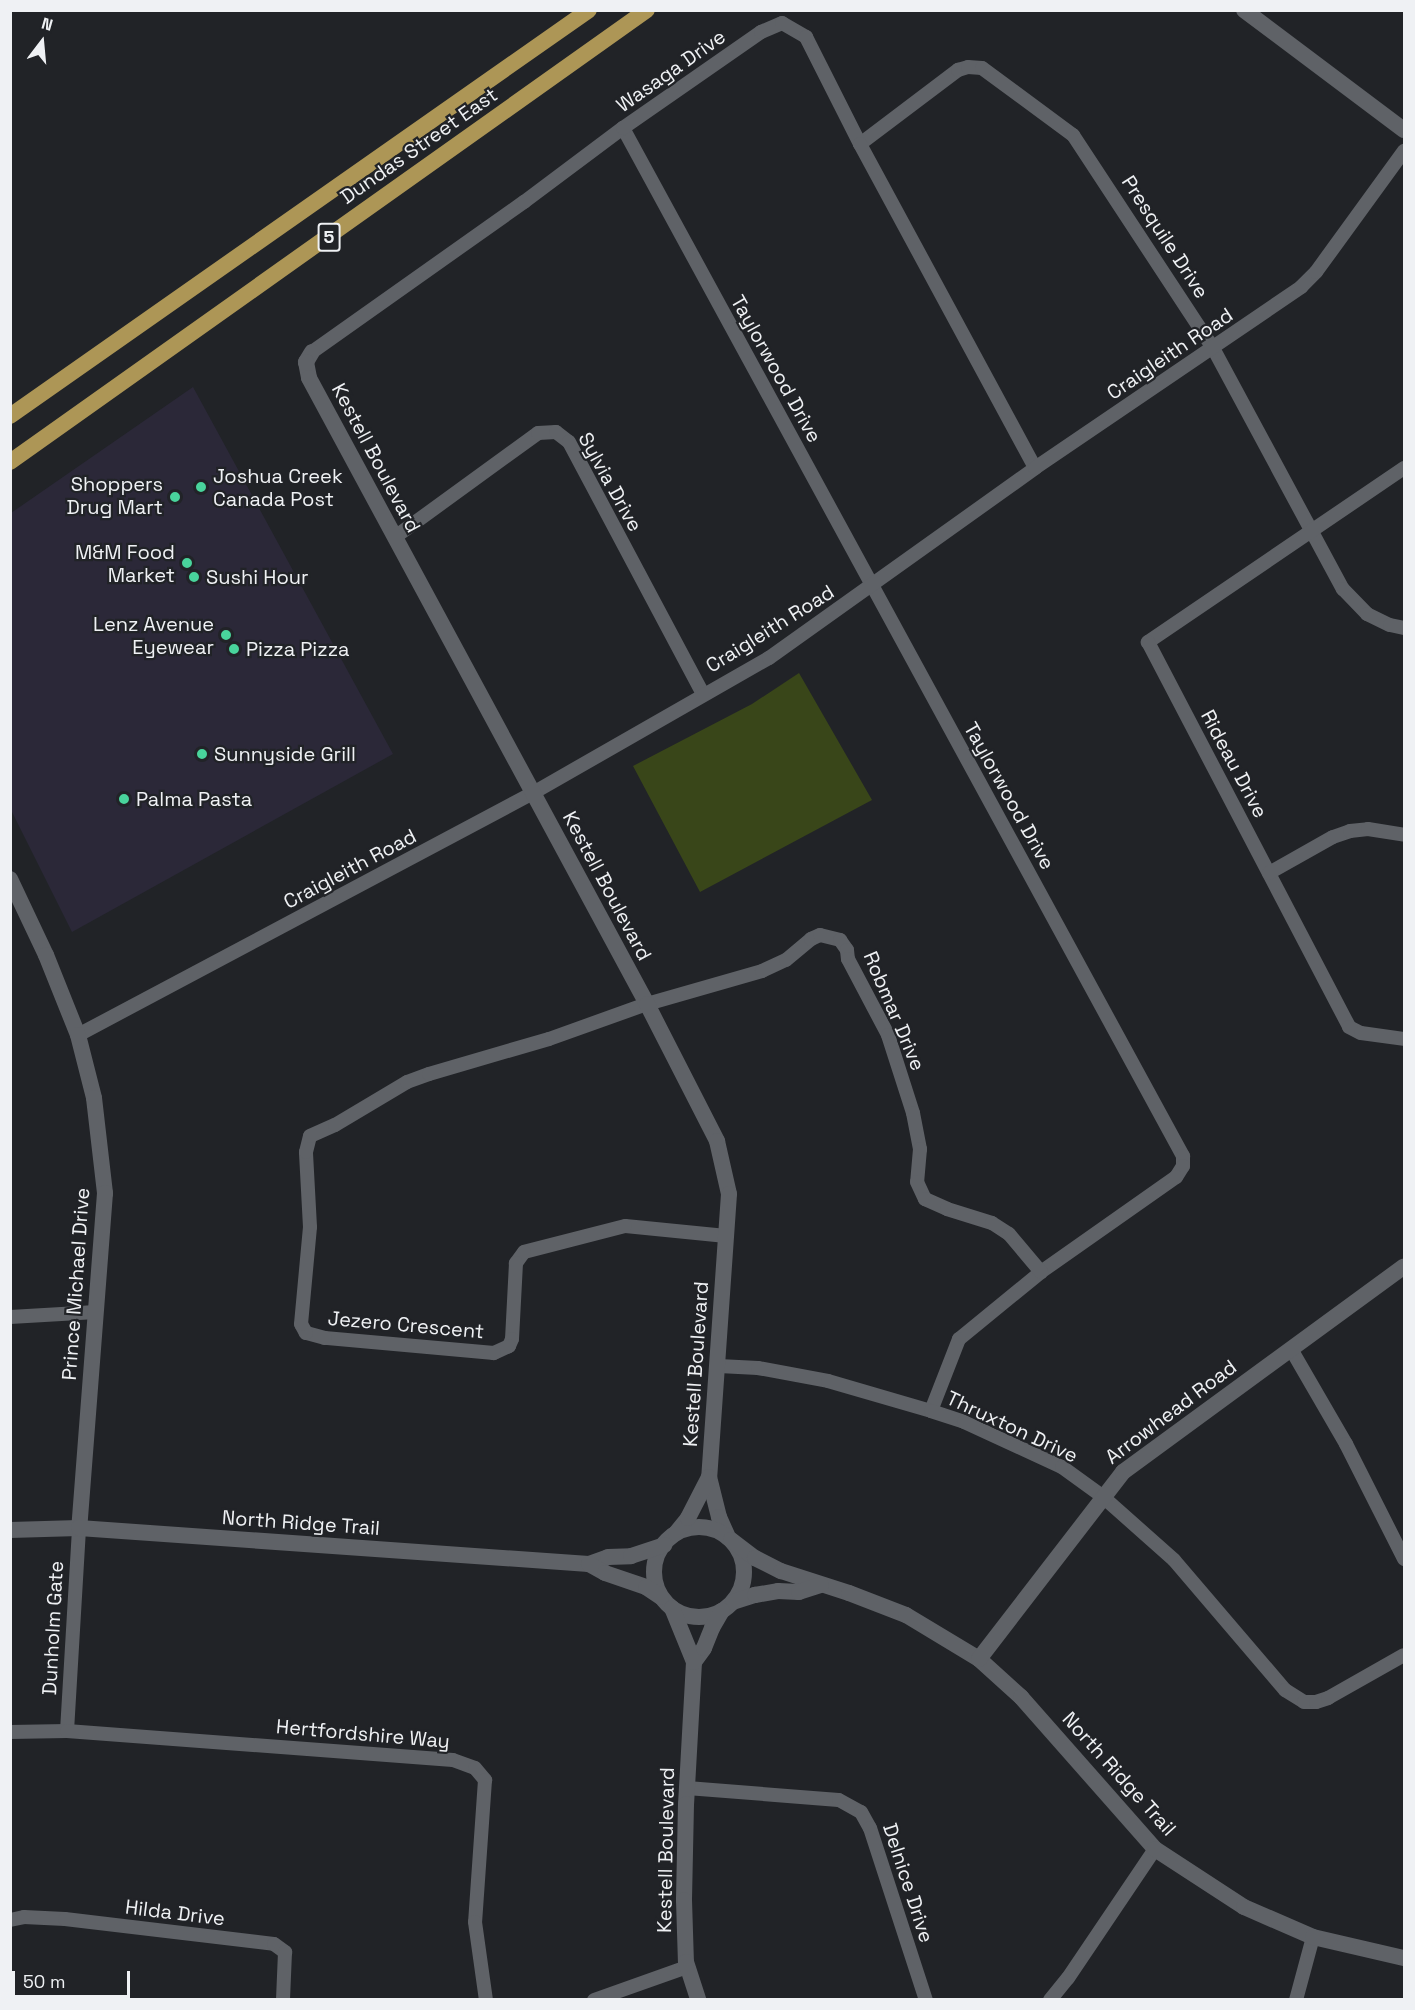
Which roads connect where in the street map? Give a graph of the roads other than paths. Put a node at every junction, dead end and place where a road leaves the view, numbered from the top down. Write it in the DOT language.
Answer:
graph roads {
  1 [pos="589,10"];
  2 [pos="647,10"];
  3 [pos="1244,10"];
  4 [pos="623,128"];
  5 [pos="1404,130"];
  6 [pos="860,144"];
  7 [pos="1404,151"];
  8 [pos="1213,348"];
  9 [pos="312,352"];
  10 [pos="10,416"];
  11 [pos="10,462"];
  12 [pos="1035,468"];
  13 [pos="1404,468"];
  14 [pos="1312,533"];
  15 [pos="395,537"];
  16 [pos="872,587"];
  17 [pos="1404,628"];
  18 [pos="703,694"];
  19 [pos="533,793"];
  20 [pos="1404,835"];
  21 [pos="1269,873"];
  22 [pos="10,879"];
  23 [pos="647,1004"];
  24 [pos="78,1035"];
  25 [pos="1404,1039"];
  26 [pos="726,1236"];
  27 [pos="1404,1266"];
  28 [pos="1041,1272"];
  29 [pos="96,1312"];
  30 [pos="10,1317"];
  31 [pos="1291,1349"];
  32 [pos="719,1366"];
  33 [pos="931,1411"];
  34 [pos="709,1477"];
  35 [pos="1102,1496"];
  36 [pos="79,1528"];
  37 [pos="10,1530"];
  38 [pos="729,1539"];
  39 [pos="669,1540"];
  40 [pos="1404,1559"];
  41 [pos="589,1564"];
  42 [pos="821,1586"];
  43 [pos="667,1603"];
  44 [pos="728,1607"];
  45 [pos="1404,1655"];
  46 [pos="979,1659"];
  47 [pos="694,1662"];
  48 [pos="67,1731"];
  49 [pos="10,1732"];
  50 [pos="687,1788"];
  51 [pos="1155,1849"];
  52 [pos="10,1920"];
  53 [pos="1313,1937"];
  54 [pos="1404,1958"];
  55 [pos="687,1967"];
  56 [pos="283,2000"];
  57 [pos="486,2000"];
  58 [pos="594,2000"];
  59 [pos="698,2000"];
  60 [pos="926,2000"];
  61 [pos="1050,2000"];
  62 [pos="1296,2000"];
  1 -- 10 [label="main road, Dundas Street East / 5"];
  2 -- 11 [label="main road, Dundas Street East / 5"];
  3 -- 5 [label="street"];
  4 -- 6 [label="street, Wasaga Drive"];
  4 -- 9 [label="street, Wasaga Drive"];
  4 -- 16 [label="street, Taylorwood Drive"];
  6 -- 8 [label="street, Presquile Drive"];
  6 -- 12 [label="street, Wasaga Drive"];
  7 -- 8 [label="street, Craigleith Road"];
  8 -- 12 [label="street, Craigleith Road"];
  8 -- 14 [label="street, Presquile Drive"];
  9 -- 15 [label="street, Kestell Boulevard"];
  12 -- 16 [label="street, Craigleith Road"];
  13 -- 14 [label="street"];
  14 -- 17 [label="street, Presquile Drive"];
  14 -- 21 [label="street, Rideau Drive"];
  15 -- 18 [label="street, Sylvia Drive"];
  15 -- 19 [label="street, Kestell Boulevard"];
  16 -- 18 [label="street, Craigleith Road"];
  16 -- 28 [label="street, Taylorwood Drive"];
  18 -- 19 [label="street, Craigleith Road"];
  19 -- 23 [label="street, Kestell Boulevard"];
  19 -- 24 [label="street, Craigleith Road"];
  20 -- 21 [label="street"];
  21 -- 25 [label="street, Rideau Drive"];
  22 -- 24 [label="street, Prince Michael Drive"];
  23 -- 26 [label="street, Kestell Boulevard"];
  23 -- 26 [label="street, Jezero Crescent"];
  23 -- 28 [label="street, Robmar Drive"];
  24 -- 29 [label="street, Prince Michael Drive"];
  26 -- 32 [label="street, Kestell Boulevard"];
  27 -- 31 [label="street, Arrowhead Road"];
  28 -- 33 [label="street, Taylorwood Drive"];
  29 -- 30 [label="street"];
  29 -- 36 [label="street, Prince Michael Drive"];
  31 -- 35 [label="street, Arrowhead Road"];
  31 -- 40 [label="street"];
  32 -- 33 [label="street, Thruxton Drive"];
  32 -- 34 [label="street, Kestell Boulevard"];
  33 -- 35 [label="street, Thruxton Drive"];
  34 -- 38 [label="street, Kestell Boulevard"];
  34 -- 39 [label="street, Kestell Boulevard"];
  35 -- 45 [label="street, Thruxton Drive"];
  35 -- 46 [label="street, Arrowhead Road"];
  36 -- 37 [label="street, North Ridge Trail"];
  36 -- 41 [label="street, North Ridge Trail"];
  36 -- 48 [label="street, Dunholm Gate"];
  38 -- 39 [label="street"];
  38 -- 42 [label="street, North Ridge Trail"];
  38 -- 44 [label="street"];
  39 -- 41 [label="street, North Ridge Trail"];
  39 -- 43 [label="street"];
  41 -- 43 [label="street, North Ridge Trail"];
  42 -- 44 [label="street, North Ridge Trail"];
  42 -- 46 [label="street, North Ridge Trail"];
  43 -- 44 [label="street"];
  43 -- 47 [label="street, Kestell Boulevard"];
  44 -- 47 [label="street, Kestell Boulevard"];
  46 -- 51 [label="street, North Ridge Trail"];
  47 -- 50 [label="street, Kestell Boulevard"];
  48 -- 49 [label="street, Hertfordshire Way"];
  48 -- 57 [label="street, Hertfordshire Way"];
  50 -- 55 [label="street, Kestell Boulevard"];
  50 -- 60 [label="street, Delnice Drive"];
  51 -- 53 [label="street, North Ridge Trail"];
  51 -- 61 [label="street"];
  52 -- 56 [label="street, Hilda Drive"];
  53 -- 54 [label="street, North Ridge Trail"];
  53 -- 62 [label="street"];
  55 -- 58 [label="street"];
  55 -- 59 [label="street, Kestell Boulevard"];
}
